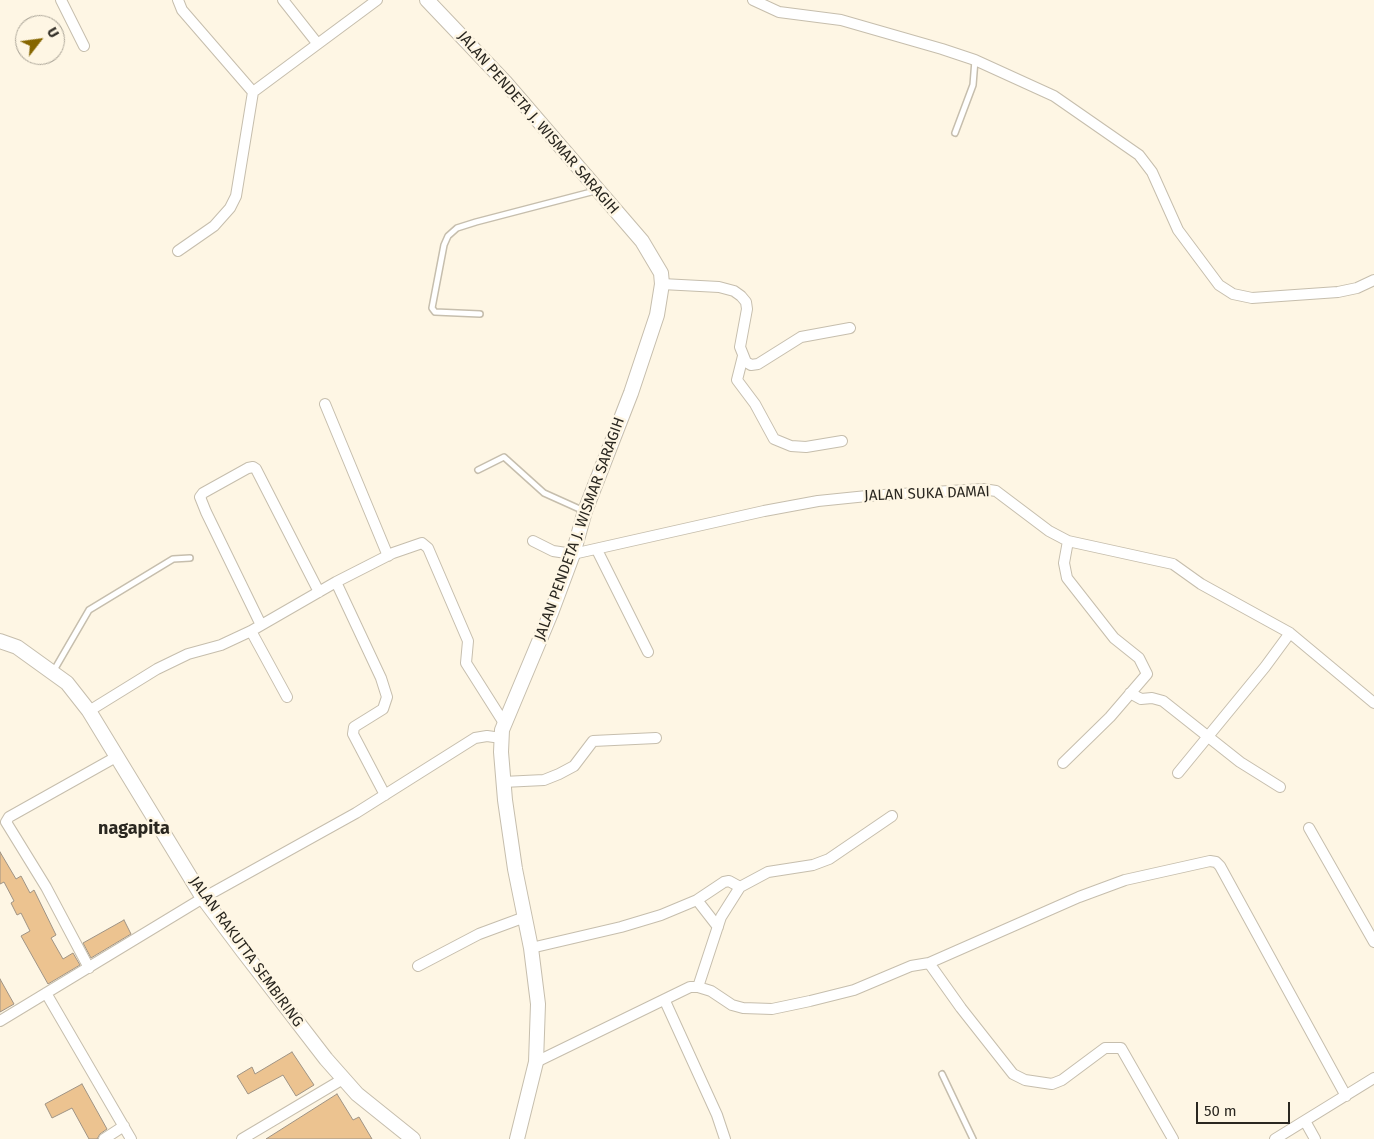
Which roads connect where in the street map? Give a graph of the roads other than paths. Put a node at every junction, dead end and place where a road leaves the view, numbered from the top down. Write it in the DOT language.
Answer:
graph roads {
  1 [pos="61,0"];
  2 [pos="178,0"];
  3 [pos="283,0"];
  4 [pos="377,0"];
  5 [pos="428,0"];
  6 [pos="753,0"];
  7 [pos="317,43"];
  8 [pos="84,46"];
  9 [pos="975,60"];
  10 [pos="253,92"];
  11 [pos="956,132"];
  12 [pos="598,190"];
  13 [pos="178,251"];
  14 [pos="1374,280"];
  15 [pos="662,284"];
  16 [pos="480,314"];
  17 [pos="850,328"];
  18 [pos="743,356"];
  19 [pos="325,404"];
  20 [pos="842,441"];
  21 [pos="478,470"];
  22 [pos="585,511"];
  23 [pos="533,541"];
  24 [pos="1068,541"];
  25 [pos="597,550"];
  26 [pos="573,554"];
  27 [pos="388,556"];
  28 [pos="190,558"];
  29 [pos="336,582"];
  30 [pos="319,592"];
  31 [pos="261,625"];
  32 [pos="252,631"];
  33 [pos="1290,633"];
  34 [pos="0,641"];
  35 [pos="648,652"];
  36 [pos="53,673"];
  37 [pos="1130,693"];
  38 [pos="287,697"];
  39 [pos="1374,702"];
  40 [pos="89,711"];
  41 [pos="504,723"];
  42 [pos="1207,737"];
  43 [pos="501,738"];
  44 [pos="656,738"];
  45 [pos="116,757"];
  46 [pos="1064,763"];
  47 [pos="1178,773"];
  48 [pos="503,782"];
  49 [pos="1280,787"];
  50 [pos="385,795"];
  51 [pos="892,816"];
  52 [pos="1309,828"];
  53 [pos="740,887"];
  54 [pos="203,898"];
  55 [pos="697,900"];
  56 [pos="525,917"];
  57 [pos="718,927"];
  58 [pos="1374,942"];
  59 [pos="531,948"];
  60 [pos="929,963"];
  61 [pos="418,966"];
  62 [pos="89,968"];
  63 [pos="698,987"];
  64 [pos="46,993"];
  65 [pos="665,1001"];
  66 [pos="0,1021"];
  67 [pos="536,1062"];
  68 [pos="942,1074"];
  69 [pos="1374,1078"];
  70 [pos="344,1079"];
  71 [pos="1346,1096"];
  72 [pos="1305,1121"];
  73 [pos="124,1126"];
  74 [pos="254,1136"];
  75 [pos="104,1139"];
  76 [pos="131,1139"];
  77 [pos="242,1139"];
  78 [pos="414,1139"];
  79 [pos="517,1139"];
  80 [pos="725,1139"];
  81 [pos="973,1139"];
  82 [pos="1173,1139"];
  83 [pos="1275,1139"];
  84 [pos="1315,1139"];
  1 -- 8 [label="street"];
  2 -- 10 [label="street"];
  3 -- 7 [label="street"];
  4 -- 7 [label="street"];
  5 -- 12 [label="street, JALAN PENDETA J. WISMAR SARAGIH"];
  6 -- 9 [label="street"];
  7 -- 10 [label="street"];
  9 -- 11 [label="lane"];
  9 -- 14 [label="street"];
  10 -- 13 [label="street"];
  12 -- 15 [label="street, JALAN PENDETA J. WISMAR SARAGIH"];
  12 -- 16 [label="lane"];
  15 -- 18 [label="street"];
  15 -- 22 [label="street, JALAN PENDETA J. WISMAR SARAGIH"];
  17 -- 18 [label="street"];
  18 -- 20 [label="street"];
  19 -- 27 [label="street"];
  21 -- 22 [label="lane"];
  22 -- 26 [label="street, JALAN PENDETA J. WISMAR SARAGIH"];
  23 -- 26 [label="street"];
  24 -- 25 [label="street, JALAN SUKA DAMAI"];
  24 -- 33 [label="street, JALAN SUKA DAMAI"];
  24 -- 37 [label="street"];
  25 -- 26 [label="street, JALAN SUKA DAMAI"];
  25 -- 35 [label="street"];
  26 -- 41 [label="street, JALAN PENDETA J. WISMAR SARAGIH"];
  27 -- 29 [label="street"];
  27 -- 41 [label="street"];
  28 -- 36 [label="lane"];
  29 -- 30 [label="street"];
  29 -- 50 [label="street"];
  30 -- 31 [label="street"];
  30 -- 31 [label="street"];
  31 -- 32 [label="street"];
  32 -- 38 [label="street"];
  32 -- 40 [label="street"];
  33 -- 39 [label="street, JALAN SUKA DAMAI"];
  33 -- 42 [label="street"];
  34 -- 36 [label="street, JALAN RAKUTTA SEMBIRING"];
  36 -- 40 [label="street, JALAN RAKUTTA SEMBIRING"];
  37 -- 42 [label="street"];
  37 -- 46 [label="street"];
  40 -- 45 [label="street, JALAN RAKUTTA SEMBIRING"];
  41 -- 43 [label="street, JALAN PENDETA J. WISMAR SARAGIH"];
  42 -- 47 [label="street"];
  42 -- 49 [label="street"];
  43 -- 48 [label="street, JALAN PENDETA J. WISMAR SARAGIH"];
  43 -- 50 [label="street"];
  44 -- 48 [label="street"];
  45 -- 54 [label="street, JALAN RAKUTTA SEMBIRING"];
  45 -- 62 [label="street"];
  48 -- 56 [label="street, JALAN PENDETA J. WISMAR SARAGIH"];
  50 -- 54 [label="street"];
  51 -- 53 [label="street"];
  52 -- 58 [label="street"];
  53 -- 55 [label="street"];
  53 -- 57 [label="street"];
  54 -- 62 [label="street"];
  54 -- 70 [label="street, JALAN RAKUTTA SEMBIRING"];
  55 -- 57 [label="street"];
  55 -- 59 [label="street"];
  56 -- 59 [label="street, JALAN PENDETA J. WISMAR SARAGIH"];
  56 -- 61 [label="street"];
  57 -- 63 [label="street"];
  59 -- 67 [label="street, JALAN PENDETA J. WISMAR SARAGIH"];
  60 -- 63 [label="street"];
  60 -- 71 [label="street"];
  60 -- 82 [label="street"];
  62 -- 64 [label="street"];
  63 -- 65 [label="street"];
  64 -- 66 [label="street"];
  64 -- 73 [label="street"];
  65 -- 67 [label="street"];
  65 -- 80 [label="street"];
  67 -- 79 [label="street, JALAN PENDETA J. WISMAR SARAGIH"];
  68 -- 81 [label="lane"];
  69 -- 71 [label="street"];
  70 -- 74 [label="street"];
  70 -- 78 [label="street, JALAN RAKUTTA SEMBIRING"];
  71 -- 72 [label="street"];
  72 -- 83 [label="street"];
  72 -- 84 [label="street"];
  73 -- 75 [label="street"];
  73 -- 76 [label="street"];
  74 -- 77 [label="street"];
}
